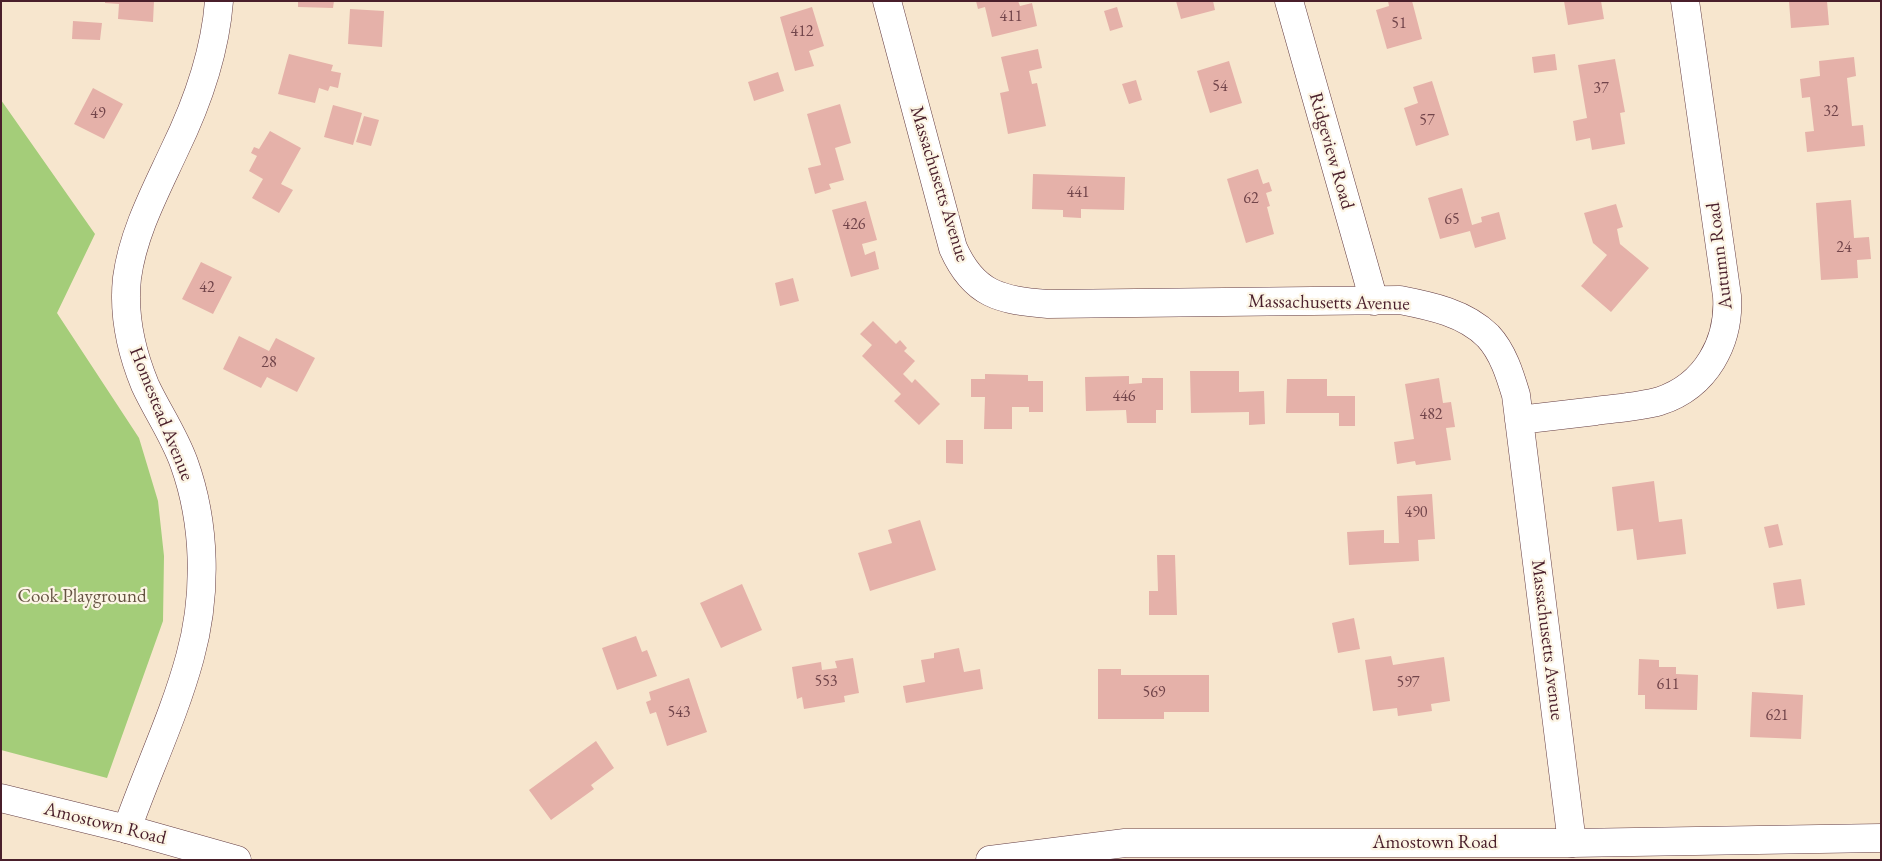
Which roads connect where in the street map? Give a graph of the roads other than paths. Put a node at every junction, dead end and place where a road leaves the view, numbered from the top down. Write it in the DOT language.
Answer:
graph roads {
  1 [pos="219,1"];
  2 [pos="887,1"];
  3 [pos="1289,1"];
  4 [pos="1685,1"];
  5 [pos="1374,300"];
  6 [pos="1520,420"];
  7 [pos="1,798"];
  8 [pos="126,829"];
  9 [pos="1881,838"];
  10 [pos="1572,843"];
  11 [pos="237,860"];
  12 [pos="990,860"];
  1 -- 8 [label="street, Homestead Avenue"];
  2 -- 5 [label="street, Massachusetts Avenue"];
  3 -- 5 [label="street, Ridgeview Road"];
  4 -- 6 [label="street, Autumn Road"];
  5 -- 6 [label="street, Massachusetts Avenue"];
  6 -- 10 [label="street, Massachusetts Avenue"];
  7 -- 8 [label="street, Amostown Road"];
  8 -- 11 [label="street, Amostown Road"];
  9 -- 10 [label="street, Amostown Road"];
  10 -- 12 [label="street, Amostown Road"];
}
